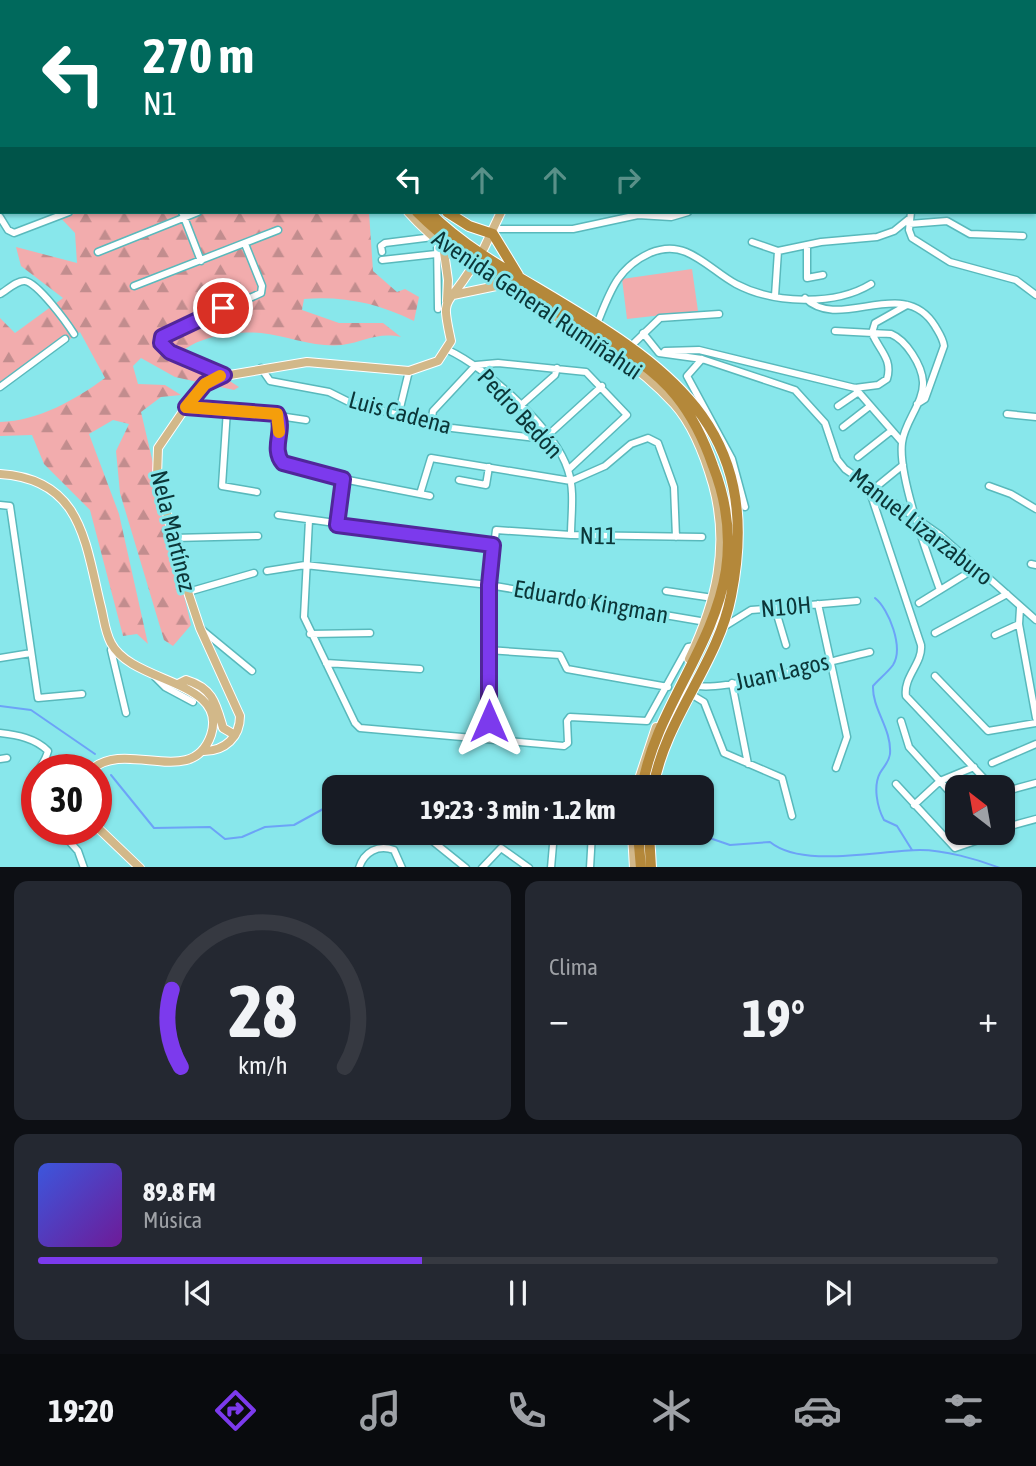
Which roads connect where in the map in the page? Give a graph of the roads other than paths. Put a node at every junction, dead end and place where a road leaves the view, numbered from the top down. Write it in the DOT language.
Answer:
graph roads {
  1 [pos="64,214"];
  2 [pos="410,214"];
  3 [pos="419,214"];
  4 [pos="431,214"];
  5 [pos="450,214"];
  6 [pos="500,214"];
  7 [pos="647,214"];
  8 [pos="657,214"];
  9 [pos="681,214"];
  10 [pos="183,215"];
  11 [pos="0,217"];
  12 [pos="910,218"];
  13 [pos="278,230"];
  14 [pos="494,232"];
  15 [pos="1023,236"];
  16 [pos="438,241"];
  17 [pos="752,242"];
  18 [pos="245,244"];
  19 [pos="807,246"];
  20 [pos="484,248"];
  21 [pos="778,251"];
  22 [pos="98,253"];
  23 [pos="436,254"];
  24 [pos="201,261"];
  25 [pos="447,272"];
  26 [pos="469,272"];
  27 [pos="823,275"];
  28 [pos="520,278"];
  29 [pos="461,284"];
  30 [pos="872,284"];
  31 [pos="502,285"];
  32 [pos="134,286"];
  33 [pos="475,289"];
  34 [pos="0,294"];
  35 [pos="1036,295"];
  36 [pos="775,296"];
  37 [pos="449,299"];
  38 [pos="805,299"];
  39 [pos="907,305"];
  40 [pos="438,309"];
  41 [pos="719,314"];
  42 [pos="597,324"];
  43 [pos="835,331"];
  44 [pos="643,332"];
  45 [pos="872,333"];
  46 [pos="75,334"];
  47 [pos="65,339"];
  48 [pos="632,345"];
  49 [pos="448,350"];
  50 [pos="659,353"];
  51 [pos="702,359"];
  52 [pos="476,365"];
  53 [pos="261,368"];
  54 [pos="558,368"];
  55 [pos="410,371"];
  56 [pos="224,375"];
  57 [pos="602,386"];
  58 [pos="0,387"];
  59 [pos="856,390"];
  60 [pos="917,404"];
  61 [pos="870,406"];
  62 [pos="186,407"];
  63 [pos="520,407"];
  64 [pos="838,407"];
  65 [pos="227,410"];
  66 [pos="1007,414"];
  67 [pos="279,416"];
  68 [pos="398,416"];
  69 [pos="1036,417"];
  70 [pos="306,419"];
  71 [pos="431,424"];
  72 [pos="713,426"];
  73 [pos="843,427"];
  74 [pos="891,431"];
  75 [pos="547,436"];
  76 [pos="902,442"];
  77 [pos="858,457"];
  78 [pos="903,465"];
  79 [pos="489,467"];
  80 [pos="568,470"];
  81 [pos="0,474"];
  82 [pos="343,479"];
  83 [pos="459,480"];
  84 [pos="571,481"];
  85 [pos="989,486"];
  86 [pos="873,489"];
  87 [pos="257,492"];
  88 [pos="420,494"];
  89 [pos="430,496"];
  90 [pos="0,505"];
  91 [pos="745,508"];
  92 [pos="1036,509"];
  93 [pos="278,515"];
  94 [pos="916,518"];
  95 [pos="309,520"];
  96 [pos="337,525"];
  97 [pos="571,535"];
  98 [pos="258,536"];
  99 [pos="676,537"];
  100 [pos="702,537"];
  101 [pos="173,538"];
  102 [pos="493,545"];
  103 [pos="305,565"];
  104 [pos="267,571"];
  105 [pos="971,571"];
  106 [pos="254,573"];
  107 [pos="489,585"];
  108 [pos="940,590"];
  109 [pos="666,591"];
  110 [pos="188,592"];
  111 [pos="1007,594"];
  112 [pos="713,598"];
  113 [pos="857,601"];
  114 [pos="919,603"];
  115 [pos="818,604"];
  116 [pos="775,608"];
  117 [pos="1020,608"];
  118 [pos="1036,620"];
  119 [pos="706,622"];
  120 [pos="1019,624"];
  121 [pos="200,628"];
  122 [pos="721,629"];
  123 [pos="370,633"];
  124 [pos="934,633"];
  125 [pos="310,634"];
  126 [pos="995,635"];
  127 [pos="786,645"];
  128 [pos="695,646"];
  129 [pos="113,647"];
  130 [pos="488,650"];
  131 [pos="870,652"];
  132 [pos="31,653"];
  133 [pos="0,658"];
  134 [pos="831,661"];
  135 [pos="326,663"];
  136 [pos="421,669"];
  137 [pos="252,671"];
  138 [pos="154,675"];
  139 [pos="935,676"];
  140 [pos="1033,679"];
  141 [pos="732,683"];
  142 [pos="178,684"];
  143 [pos="668,687"];
  144 [pos="692,689"];
  145 [pos="82,694"];
  146 [pos="193,702"];
  147 [pos="126,713"];
  148 [pos="1036,718"];
  149 [pos="901,721"];
  150 [pos="1036,723"];
  151 [pos="0,733"];
  152 [pos="236,735"];
  153 [pos="489,737"];
  154 [pos="1036,744"];
  155 [pos="204,751"];
  156 [pos="46,754"];
  157 [pos="112,758"];
  158 [pos="992,763"];
  159 [pos="748,764"];
  160 [pos="974,767"];
  161 [pos="836,768"];
  162 [pos="640,775"];
  163 [pos="646,775"];
  164 [pos="657,775"];
  165 [pos="981,775"];
  166 [pos="940,780"];
  167 [pos="1036,783"];
  168 [pos="896,784"];
  169 [pos="945,786"];
  170 [pos="1015,789"];
  171 [pos="914,804"];
  172 [pos="792,816"];
  173 [pos="1036,819"];
  174 [pos="1015,826"];
  175 [pos="945,837"];
  176 [pos="112,841"];
  177 [pos="73,845"];
  178 [pos="438,845"];
  179 [pos="553,845"];
  180 [pos="591,845"];
  181 [pos="633,845"];
  182 [pos="639,845"];
  183 [pos="650,845"];
  184 [pos="84,867"];
  185 [pos="140,867"];
  186 [pos="359,867"];
  187 [pos="402,867"];
  188 [pos="466,867"];
  189 [pos="482,867"];
  190 [pos="529,867"];
  191 [pos="551,867"];
  192 [pos="590,867"];
  193 [pos="634,867"];
  194 [pos="641,867"];
  195 [pos="651,867"];
  1 -- 11 [label="street"];
  2 -- 16 [label="main road, Avenida General Rumiñahui"];
  3 -- 163 [label="highway"];
  4 -- 28 [label="highway"];
  5 -- 14 [label="highway"];
  6 -- 14 [label="main road"];
  7 -- 14 [label="street"];
  8 -- 9 [label="street"];
  10 -- 22 [label="street"];
  10 -- 24 [label="street"];
  12 -- 15 [label="street"];
  12 -- 19 [label="street"];
  12 -- 35 [label="street"];
  13 -- 18 [label="street"];
  14 -- 20 [label="main road"];
  14 -- 28 [label="highway"];
  16 -- 23 [label="street"];
  16 -- 23 [label="street"];
  16 -- 25 [label="main road"];
  16 -- 31 [label="main road, Avenida General Rumiñahui"];
  17 -- 21 [label="street"];
  18 -- 24 [label="street"];
  18 -- 56 [label="street"];
  19 -- 21 [label="street"];
  19 -- 27 [label="street"];
  21 -- 36 [label="street"];
  23 -- 40 [label="street"];
  24 -- 32 [label="street"];
  25 -- 29 [label="main road"];
  25 -- 37 [label="main road"];
  26 -- 29 [label="main road"];
  28 -- 42 [label="highway"];
  29 -- 33 [label="main road"];
  29 -- 37 [label="main road"];
  30 -- 38 [label="street"];
  31 -- 33 [label="main road"];
  31 -- 112 [label="main road, Avenida General Rumiñahui"];
  33 -- 37 [label="main road"];
  34 -- 46 [label="street"];
  36 -- 38 [label="street"];
  36 -- 42 [label="street"];
  37 -- 49 [label="main road"];
  38 -- 39 [label="street"];
  39 -- 45 [label="street"];
  39 -- 60 [label="street"];
  41 -- 44 [label="street"];
  42 -- 48 [label="highway"];
  43 -- 45 [label="street"];
  44 -- 48 [label="street"];
  44 -- 50 [label="street"];
  45 -- 59 [label="street"];
  45 -- 60 [label="street"];
  47 -- 58 [label="street"];
  48 -- 72 [label="highway"];
  49 -- 52 [label="street, Pedro Bedón"];
  49 -- 55 [label="main road, Nela Martínez"];
  50 -- 51 [label="street, Manuel Lizarzaburo"];
  50 -- 59 [label="street"];
  51 -- 72 [label="street"];
  51 -- 86 [label="street, Manuel Lizarzaburo"];
  52 -- 54 [label="street"];
  52 -- 63 [label="street, Pedro Bedón"];
  52 -- 71 [label="street"];
  53 -- 55 [label="main road, Nela Martínez"];
  53 -- 56 [label="main road, Nela Martínez"];
  53 -- 68 [label="street, Luis Cadena"];
  54 -- 57 [label="street"];
  54 -- 63 [label="street"];
  55 -- 68 [label="street"];
  56 -- 62 [label="main road, Nela Martínez"];
  57 -- 75 [label="street"];
  57 -- 80 [label="street"];
  59 -- 61 [label="street"];
  59 -- 64 [label="street"];
  60 -- 76 [label="street"];
  61 -- 73 [label="street"];
  61 -- 74 [label="street"];
  62 -- 65 [label="street"];
  62 -- 101 [label="main road, Nela Martínez"];
  63 -- 75 [label="street, Pedro Bedón"];
  65 -- 67 [label="street"];
  65 -- 87 [label="street"];
  66 -- 69 [label="street"];
  67 -- 70 [label="street"];
  67 -- 82 [label="street"];
  68 -- 71 [label="street, Luis Cadena"];
  71 -- 75 [label="street, Luis Cadena"];
  72 -- 91 [label="street"];
  72 -- 122 [label="highway"];
  74 -- 76 [label="street"];
  74 -- 77 [label="street"];
  75 -- 80 [label="street, Pedro Bedón"];
  76 -- 78 [label="street"];
  78 -- 86 [label="street"];
  78 -- 94 [label="street"];
  79 -- 83 [label="street"];
  79 -- 84 [label="street"];
  79 -- 88 [label="street"];
  80 -- 84 [label="street, Pedro Bedón"];
  81 -- 129 [label="main road"];
  82 -- 88 [label="street"];
  82 -- 96 [label="street"];
  84 -- 97 [label="street, Pedro Bedón"];
  84 -- 99 [label="street"];
  85 -- 92 [label="street"];
  86 -- 94 [label="street, Manuel Lizarzaburo"];
  86 -- 160 [label="street"];
  88 -- 89 [label="street"];
  90 -- 132 [label="street"];
  93 -- 95 [label="street"];
  94 -- 108 [label="street"];
  94 -- 111 [label="street, Manuel Lizarzaburo"];
  95 -- 96 [label="street"];
  95 -- 103 [label="street"];
  96 -- 102 [label="street"];
  97 -- 99 [label="street, N11"];
  97 -- 102 [label="street, N11"];
  98 -- 101 [label="street"];
  99 -- 100 [label="street, N11"];
  101 -- 110 [label="main road, Nela Martínez"];
  102 -- 107 [label="street"];
  103 -- 104 [label="street, Eduardo Kingman"];
  103 -- 107 [label="street, Eduardo Kingman"];
  103 -- 125 [label="street"];
  105 -- 108 [label="street"];
  106 -- 110 [label="street"];
  107 -- 119 [label="street, Eduardo Kingman"];
  107 -- 130 [label="street"];
  108 -- 114 [label="street"];
  109 -- 112 [label="street"];
  110 -- 121 [label="main road, Nela Martínez"];
  111 -- 117 [label="street, Manuel Lizarzaburo"];
  111 -- 124 [label="street"];
  112 -- 119 [label="main road, Avenida General Rumiñahui"];
  113 -- 115 [label="street, N10H"];
  115 -- 116 [label="street, N10H"];
  115 -- 134 [label="street"];
  116 -- 122 [label="street, N10H"];
  116 -- 127 [label="street"];
  117 -- 118 [label="street, Manuel Lizarzaburo"];
  117 -- 120 [label="street"];
  119 -- 128 [label="main road, Avenida General Rumiñahui"];
  120 -- 126 [label="street"];
  120 -- 140 [label="street"];
  121 -- 137 [label="street"];
  121 -- 152 [label="main road, Nela Martínez"];
  122 -- 144 [label="highway"];
  123 -- 125 [label="street"];
  125 -- 135 [label="street"];
  128 -- 143 [label="street"];
  128 -- 162 [label="main road, Avenida General Rumiñahui"];
  129 -- 138 [label="main road"];
  129 -- 147 [label="street"];
  130 -- 143 [label="street"];
  130 -- 153 [label="street"];
  131 -- 134 [label="street, Juan Lagos"];
  132 -- 133 [label="street"];
  132 -- 145 [label="street"];
  134 -- 141 [label="street, Juan Lagos"];
  134 -- 161 [label="street"];
  135 -- 136 [label="street"];
  135 -- 153 [label="street"];
  138 -- 142 [label="main road"];
  138 -- 146 [label="street"];
  139 -- 150 [label="street"];
  140 -- 148 [label="street"];
  141 -- 144 [label="street, Juan Lagos"];
  141 -- 159 [label="street"];
  142 -- 152 [label="main road"];
  142 -- 155 [label="main road"];
  143 -- 153 [label="street"];
  144 -- 159 [label="street"];
  144 -- 164 [label="highway"];
  149 -- 166 [label="street"];
  151 -- 156 [label="street"];
  152 -- 155 [label="main road"];
  154 -- 158 [label="street"];
  155 -- 157 [label="main road"];
  159 -- 172 [label="street"];
  160 -- 165 [label="street"];
  160 -- 166 [label="street"];
  166 -- 169 [label="street"];
  166 -- 171 [label="street"];
  167 -- 170 [label="street"];
  168 -- 171 [label="street"];
  171 -- 175 [label="street"];
  173 -- 174 [label="street"];
  176 -- 185 [label="main road"];
  177 -- 184 [label="street"];
  178 -- 188 [label="street"];
  179 -- 191 [label="street"];
  180 -- 192 [label="street"];
  181 -- 193 [label="main road"];
  182 -- 194 [label="highway"];
  183 -- 195 [label="highway"];
  186 -- 187 [label="street"];
  189 -- 190 [label="street"];
}
